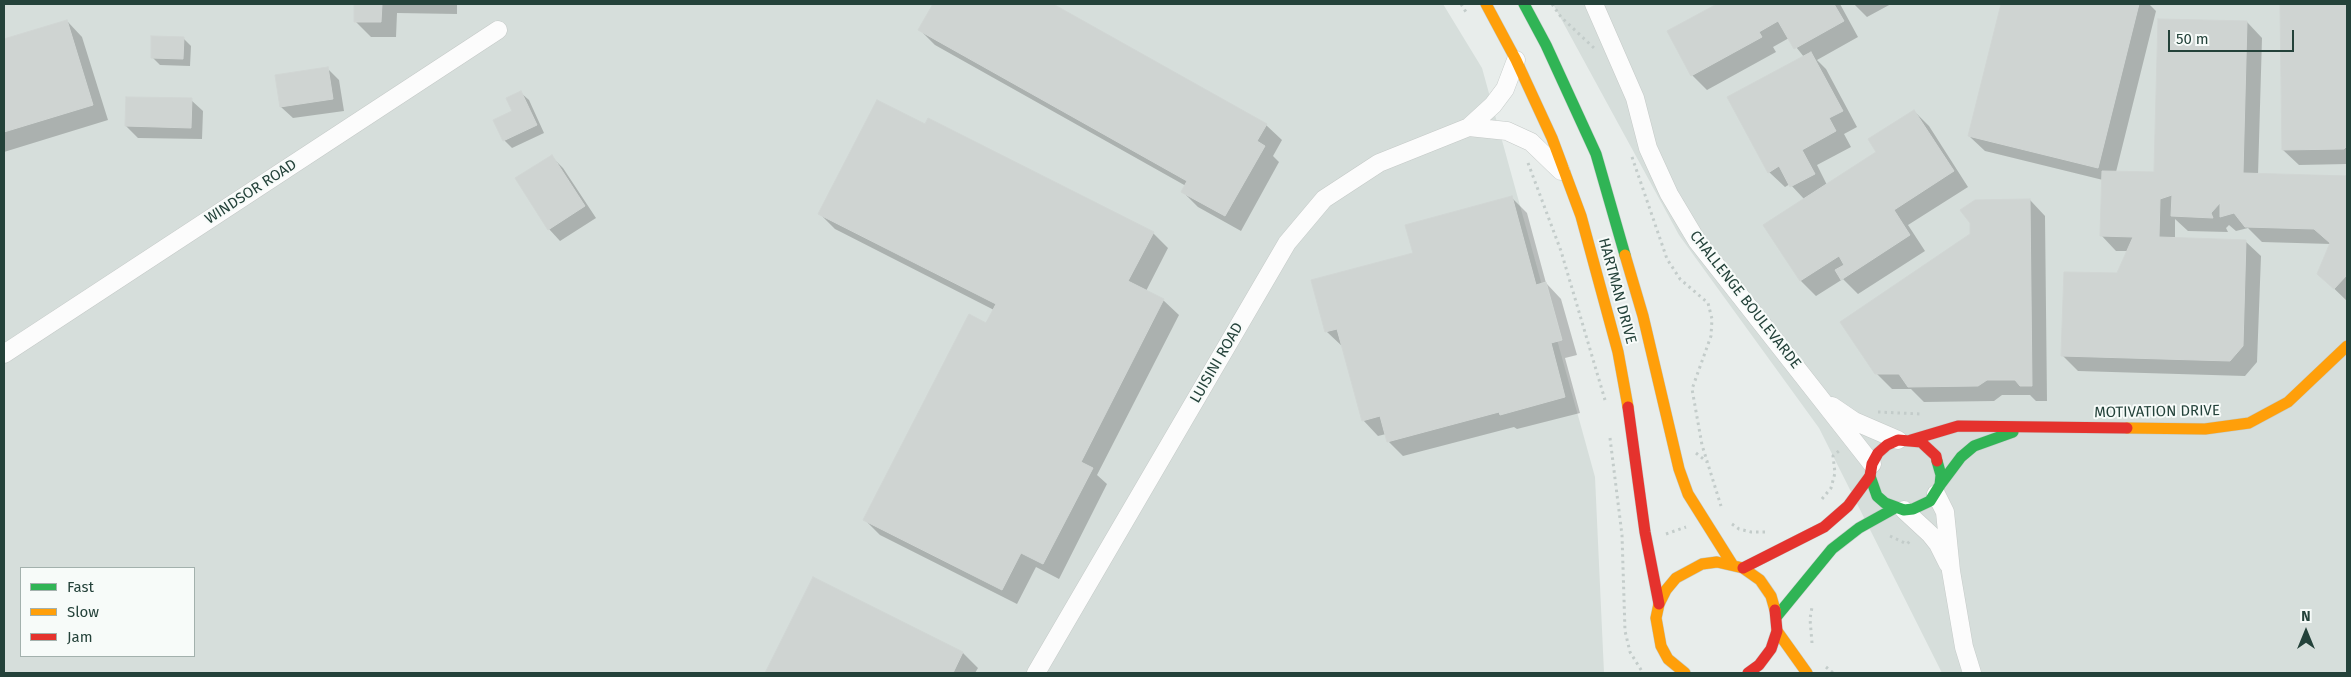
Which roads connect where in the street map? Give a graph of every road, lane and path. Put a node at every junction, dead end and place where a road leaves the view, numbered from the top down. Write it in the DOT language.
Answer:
graph roads {
  1 [pos="1461,4"];
  2 [pos="1486,4"];
  3 [pos="1524,4"];
  4 [pos="1552,4"];
  5 [pos="1594,4"];
  6 [pos="1470,20"];
  7 [pos="498,30"];
  8 [pos="1599,54"];
  9 [pos="1516,60"];
  10 [pos="1468,127"];
  11 [pos="1631,154"];
  12 [pos="1525,156"];
  13 [pos="1566,176"];
  14 [pos="2347,346"];
  15 [pos="4,354"];
  16 [pos="1822,399"];
  17 [pos="1606,410"];
  18 [pos="1864,426"];
  19 [pos="2030,427"];
  20 [pos="1609,429"];
  21 [pos="1943,429"];
  22 [pos="1851,438"];
  23 [pos="1905,440"];
  24 [pos="1871,470"];
  25 [pos="1938,490"];
  26 [pos="1817,506"];
  27 [pos="1899,509"];
  28 [pos="1702,519"];
  29 [pos="1730,522"];
  30 [pos="1923,528"];
  31 [pos="1771,531"];
  32 [pos="1622,535"];
  33 [pos="1646,536"];
  34 [pos="1883,536"];
  35 [pos="1738,566"];
  36 [pos="1951,571"];
  37 [pos="1659,604"];
  38 [pos="1813,604"];
  39 [pos="1777,616"];
  40 [pos="1777,630"];
  41 [pos="1812,645"];
  42 [pos="1822,664"];
  43 [pos="1036,673"];
  44 [pos="1643,673"];
  45 [pos="1685,673"];
  46 [pos="1748,673"];
  47 [pos="1807,673"];
  48 [pos="1833,673"];
  49 [pos="1972,673"];
  1 -- 6 [label="path"];
  2 -- 9 [label="main road, HARTMAN DRIVE"];
  3 -- 28 [label="main road, HARTMAN DRIVE"];
  4 -- 8 [label="path"];
  5 -- 16 [label="street, CHALLENGE BOULEVARDE"];
  7 -- 15 [label="street, WINDSOR ROAD"];
  9 -- 10 [label="street, LUISINI ROAD"];
  9 -- 13 [label="main road, HARTMAN DRIVE"];
  10 -- 13 [label="street, LUISINI ROAD"];
  10 -- 43 [label="street, LUISINI ROAD"];
  11 -- 28 [label="path"];
  12 -- 17 [label="path"];
  13 -- 33 [label="main road, HARTMAN DRIVE"];
  14 -- 19 [label="main road, MOTIVATION DRIVE"];
  16 -- 18 [label="street, CHALLENGE BOULEVARDE"];
  16 -- 22 [label="street, CHALLENGE BOULEVARDE"];
  18 -- 21 [label="path"];
  18 -- 23 [label="street, CHALLENGE BOULEVARDE"];
  19 -- 21 [label="main road, MOTIVATION DRIVE"];
  19 -- 25 [label="main road, MOTIVATION DRIVE"];
  20 -- 32 [label="path"];
  21 -- 23 [label="main road, MOTIVATION DRIVE"];
  22 -- 24 [label="street, CHALLENGE BOULEVARDE"];
  22 -- 26 [label="path"];
  23 -- 24 [label="main road"];
  23 -- 25 [label="main road"];
  24 -- 27 [label="main road"];
  24 -- 35 [label="main road"];
  25 -- 27 [label="main road"];
  25 -- 36 [label="street"];
  27 -- 30 [label="street"];
  27 -- 39 [label="main road"];
  28 -- 33 [label="path"];
  28 -- 35 [label="main road, HARTMAN DRIVE"];
  29 -- 31 [label="path"];
  30 -- 34 [label="path"];
  30 -- 36 [label="street"];
  32 -- 33 [label="path"];
  32 -- 44 [label="path"];
  33 -- 37 [label="main road, HARTMAN DRIVE"];
  35 -- 37 [label="main road"];
  35 -- 39 [label="main road, HARTMAN DRIVE"];
  36 -- 49 [label="street"];
  37 -- 45 [label="main road, HARTMAN DRIVE"];
  38 -- 41 [label="path"];
  39 -- 40 [label="main road, HARTMAN DRIVE"];
  40 -- 46 [label="main road"];
  40 -- 47 [label="main road"];
  42 -- 48 [label="path"];
}
